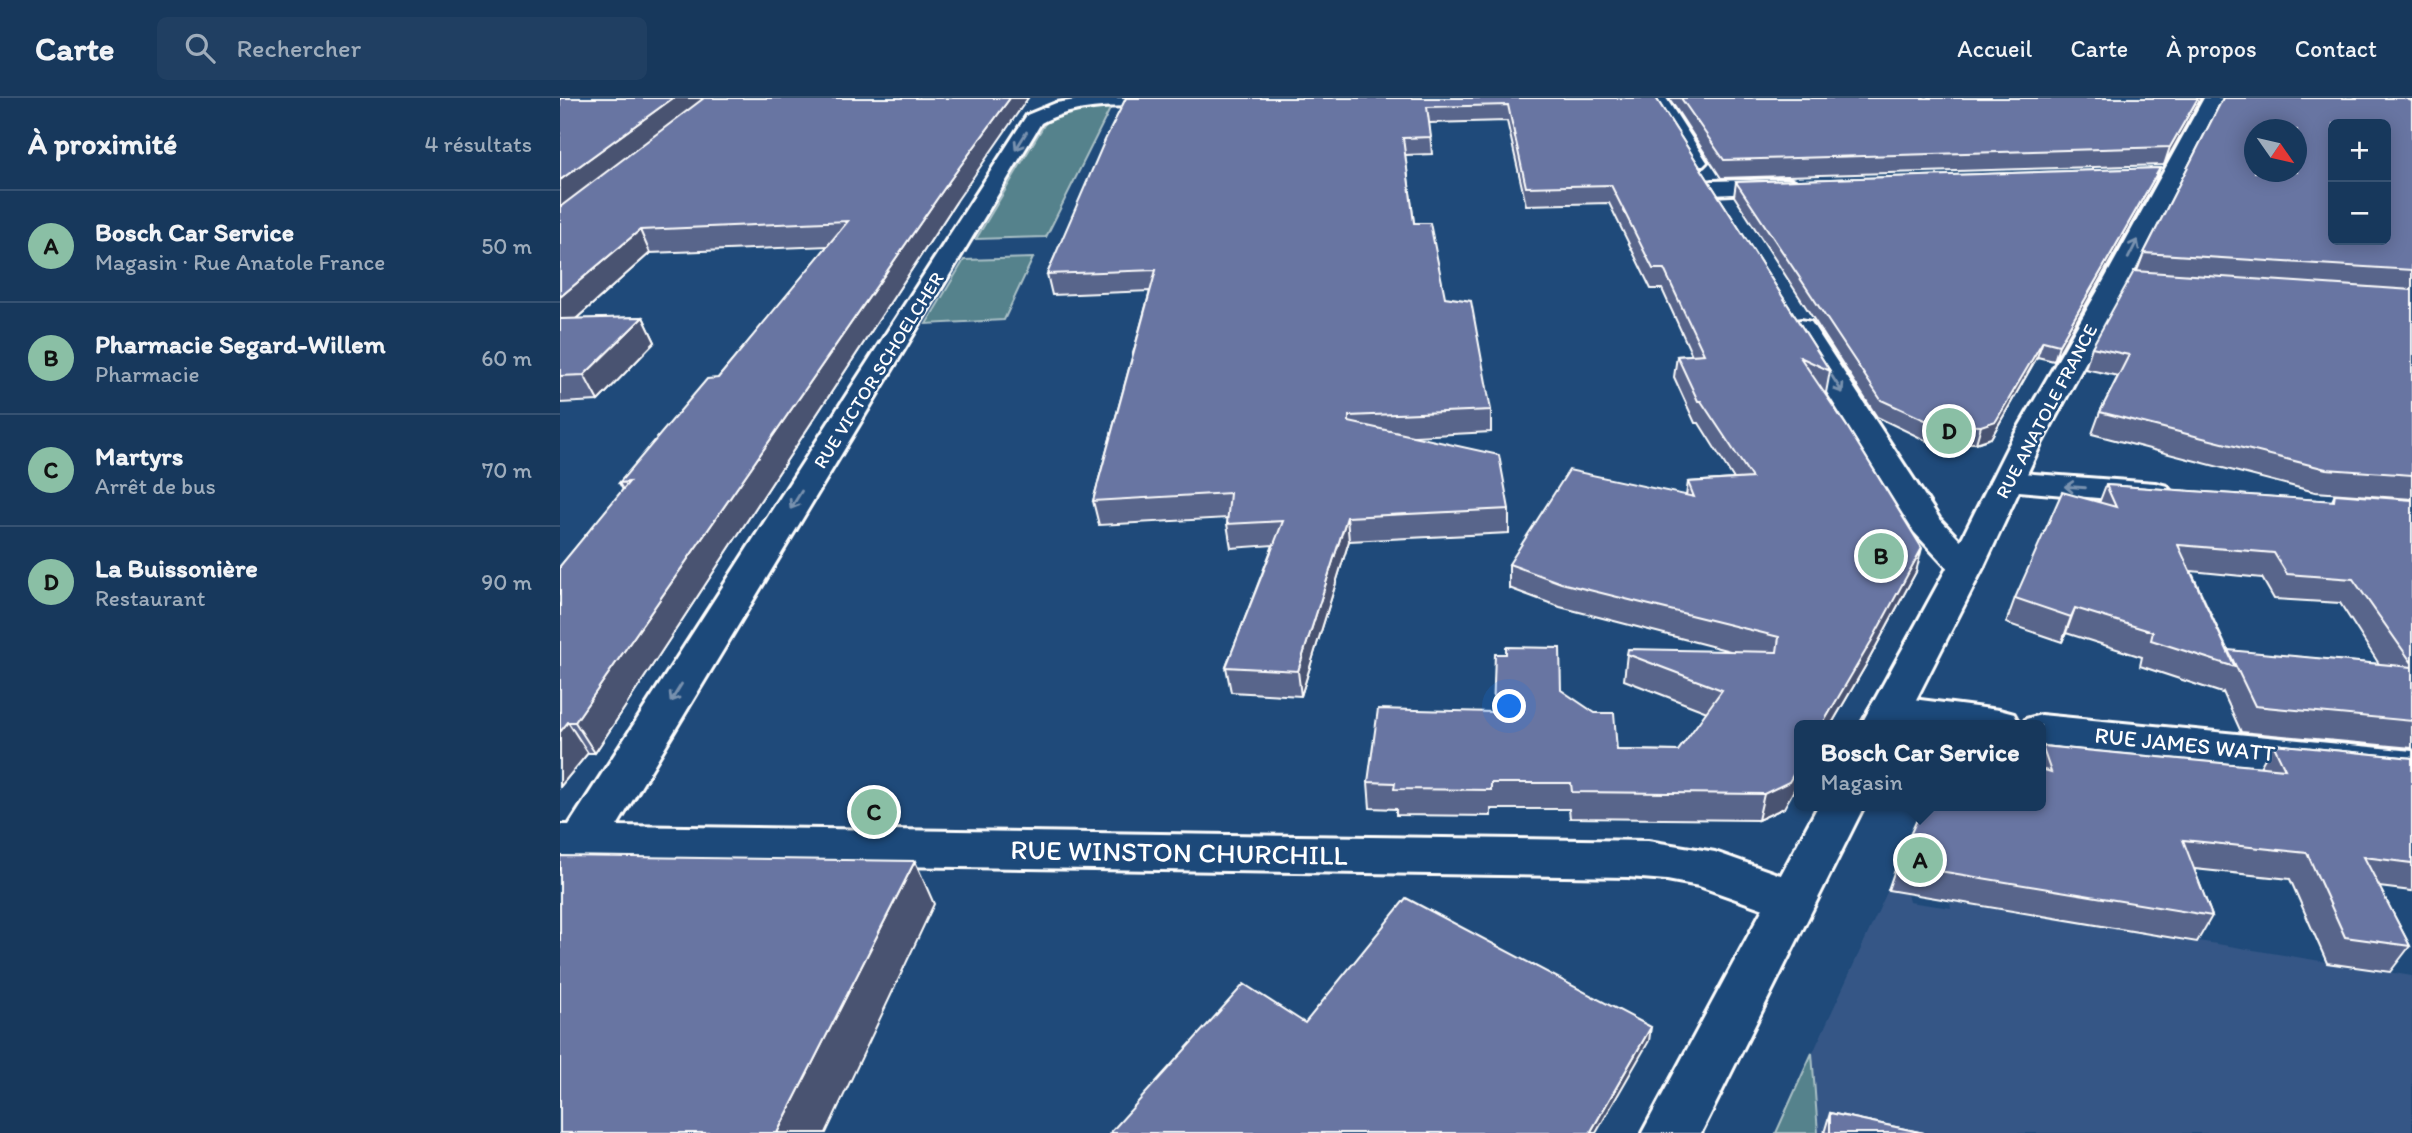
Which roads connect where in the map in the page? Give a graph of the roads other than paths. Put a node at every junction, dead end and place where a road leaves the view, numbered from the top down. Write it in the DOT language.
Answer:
graph roads {
  1 [pos="1657,98"];
  2 [pos="2213,98"];
  3 [pos="1199,100"];
  4 [pos="1804,185"];
  5 [pos="1785,303"];
  6 [pos="2007,481"];
  7 [pos="2184,495"];
  8 [pos="1966,566"];
  9 [pos="1886,718"];
  10 [pos="1918,720"];
  11 [pos="2046,730"];
  12 [pos="2412,767"];
  13 [pos="1838,811"];
  14 [pos="571,843"];
  15 [pos="1792,898"];
  16 [pos="1671,1133"];
  1 -- 4 [label="street"];
  6 -- 2 [label="street, RUE ANATOLE FRANCE, one-way"];
  3 -- 14 [label="street, RUE VICTOR SCHOELCHER, one-way"];
  5 -- 8 [label="street, one-way"];
  7 -- 6 [label="street, one-way"];
  6 -- 8 [label="street, RUE ANATOLE FRANCE"];
  8 -- 9 [label="street, RUE ANATOLE FRANCE"];
  9 -- 10 [label="street"];
  11 -- 12 [label="street, RUE JAMES WATT"];
  13 -- 15 [label="street"];
  14 -- 15 [label="street, RUE WINSTON CHURCHILL"];
  15 -- 16 [label="street"];
}
